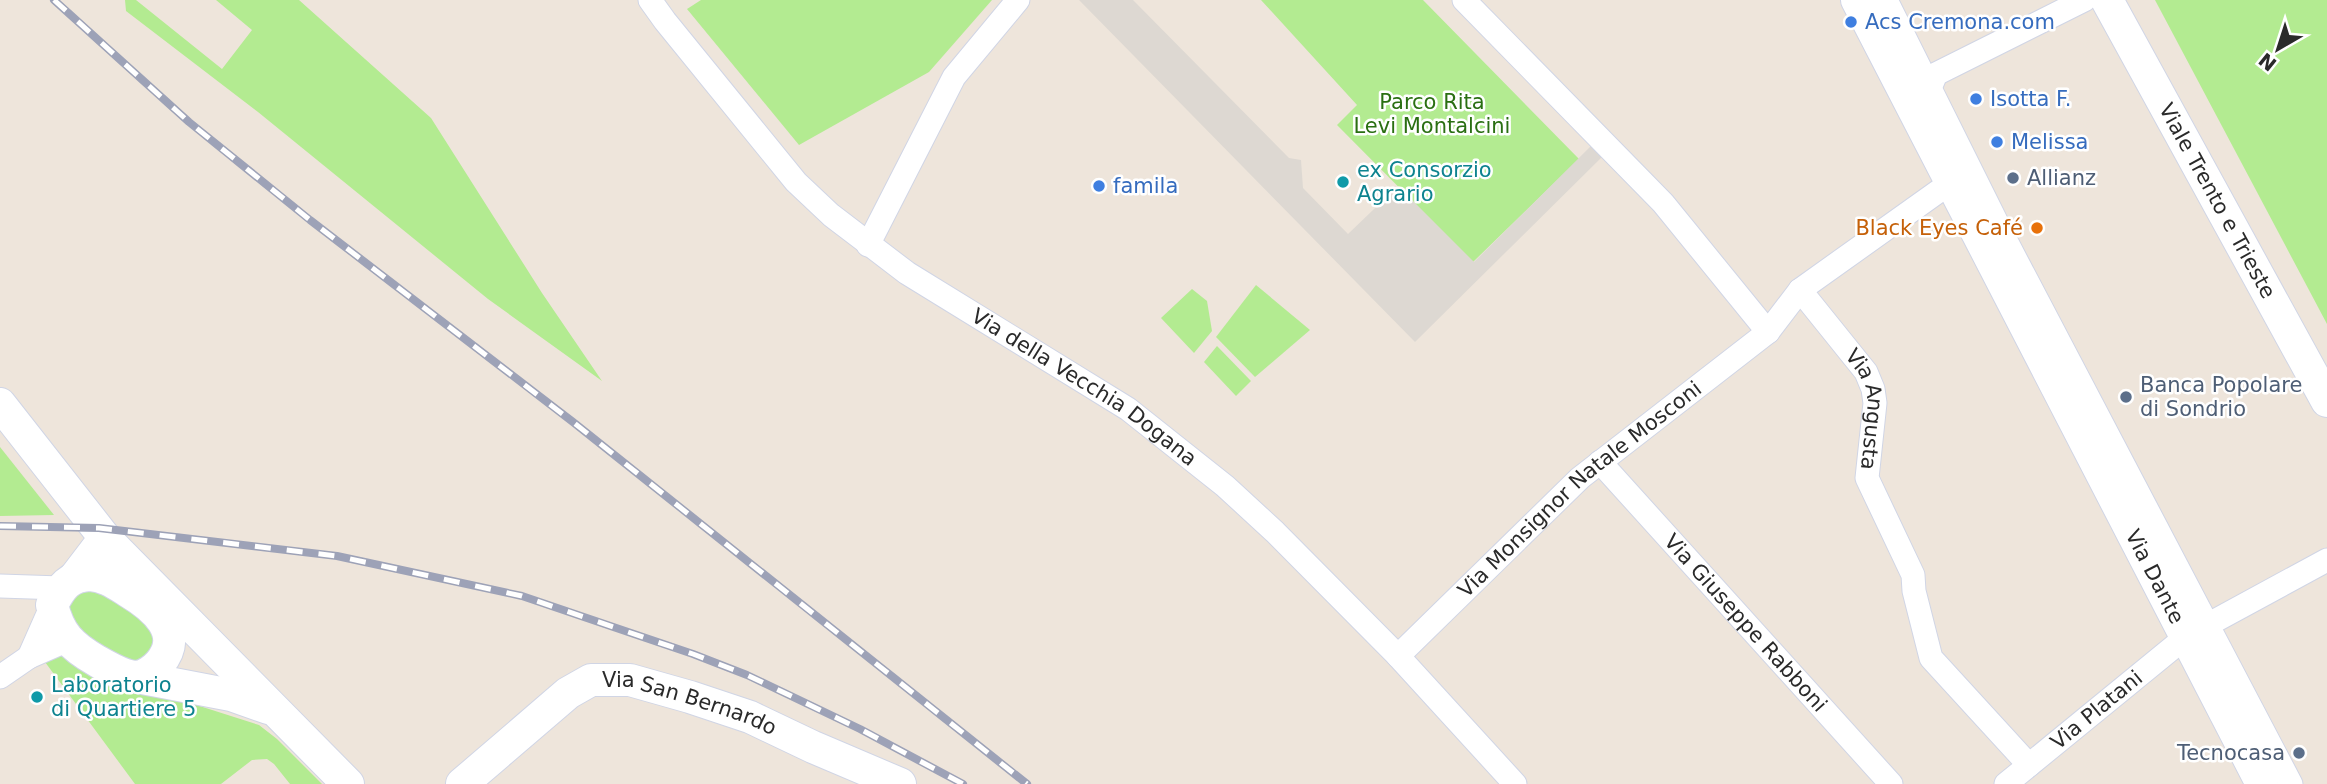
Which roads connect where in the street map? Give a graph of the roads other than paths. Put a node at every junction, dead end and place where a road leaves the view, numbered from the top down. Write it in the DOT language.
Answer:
graph roads {
  1 [pos="650,0"];
  2 [pos="1018,0"];
  3 [pos="1464,0"];
  4 [pos="1857,0"];
  5 [pos="2054,0"];
  6 [pos="2084,0"];
  7 [pos="2107,0"];
  8 [pos="1884,2"];
  9 [pos="1914,57"];
  10 [pos="1930,88"];
  11 [pos="1950,183"];
  12 [pos="2004,237"];
  13 [pos="868,245"];
  14 [pos="2000,279"];
  15 [pos="1800,290"];
  16 [pos="1768,332"];
  17 [pos="2048,371"];
  18 [pos="2083,387"];
  19 [pos="2327,401"];
  20 [pos="0,404"];
  21 [pos="1600,462"];
  22 [pos="105,538"];
  23 [pos="2327,560"];
  24 [pos="0,586"];
  25 [pos="63,589"];
  26 [pos="161,616"];
  27 [pos="2198,630"];
  28 [pos="68,640"];
  29 [pos="1398,656"];
  30 [pos="29,657"];
  31 [pos="0,677"];
  32 [pos="138,677"];
  33 [pos="272,709"];
  34 [pos="2029,765"];
  35 [pos="348,784"];
  36 [pos="462,784"];
  37 [pos="900,784"];
  38 [pos="1515,784"];
  39 [pos="1891,784"];
  40 [pos="2006,784"];
  41 [pos="2262,784"];
  42 [pos="2291,784"];
  1 -- 13 [label="street, Via della Vecchia Dogana"];
  2 -- 13 [label="street"];
  3 -- 16 [label="street"];
  4 -- 11 [label="street, Via Dante"];
  5 -- 9 [label="street"];
  6 -- 10 [label="street"];
  7 -- 19 [label="street, Viale Trento e Trieste"];
  8 -- 9 [label="street, Via Dante"];
  9 -- 10 [label="street, Via Dante"];
  10 -- 12 [label="street, Via Dante"];
  11 -- 14 [label="street, Via Dante"];
  11 -- 15 [label="street"];
  12 -- 14 [label="street"];
  12 -- 18 [label="street, Via Dante"];
  13 -- 29 [label="street, Via della Vecchia Dogana"];
  14 -- 17 [label="street, Via Dante"];
  15 -- 16 [label="street, Via Monsignor Natale Mosconi"];
  15 -- 34 [label="street, Via Angusta"];
  16 -- 21 [label="street, Via Monsignor Natale Mosconi"];
  17 -- 18 [label="street"];
  17 -- 27 [label="street, Via Dante"];
  18 -- 27 [label="street, Via Dante"];
  20 -- 22 [label="street"];
  21 -- 29 [label="street, Via Monsignor Natale Mosconi"];
  21 -- 39 [label="street, Via Giuseppe Rabboni"];
  22 -- 25 [label="street"];
  22 -- 33 [label="street"];
  23 -- 27 [label="street, Via Platani"];
  24 -- 25 [label="street"];
  25 -- 26 [label="street"];
  25 -- 28 [label="street"];
  25 -- 30 [label="street"];
  26 -- 32 [label="street"];
  26 -- 33 [label="street"];
  27 -- 34 [label="street, Via Platani"];
  27 -- 41 [label="street, Via Dante"];
  27 -- 42 [label="street, Via Dante"];
  28 -- 30 [label="street"];
  28 -- 32 [label="street"];
  29 -- 38 [label="street, Via della Vecchia Dogana"];
  30 -- 31 [label="street"];
  32 -- 33 [label="street"];
  33 -- 35 [label="street"];
  34 -- 40 [label="street, Via Platani"];
  36 -- 37 [label="street, Via San Bernardo"];
}
